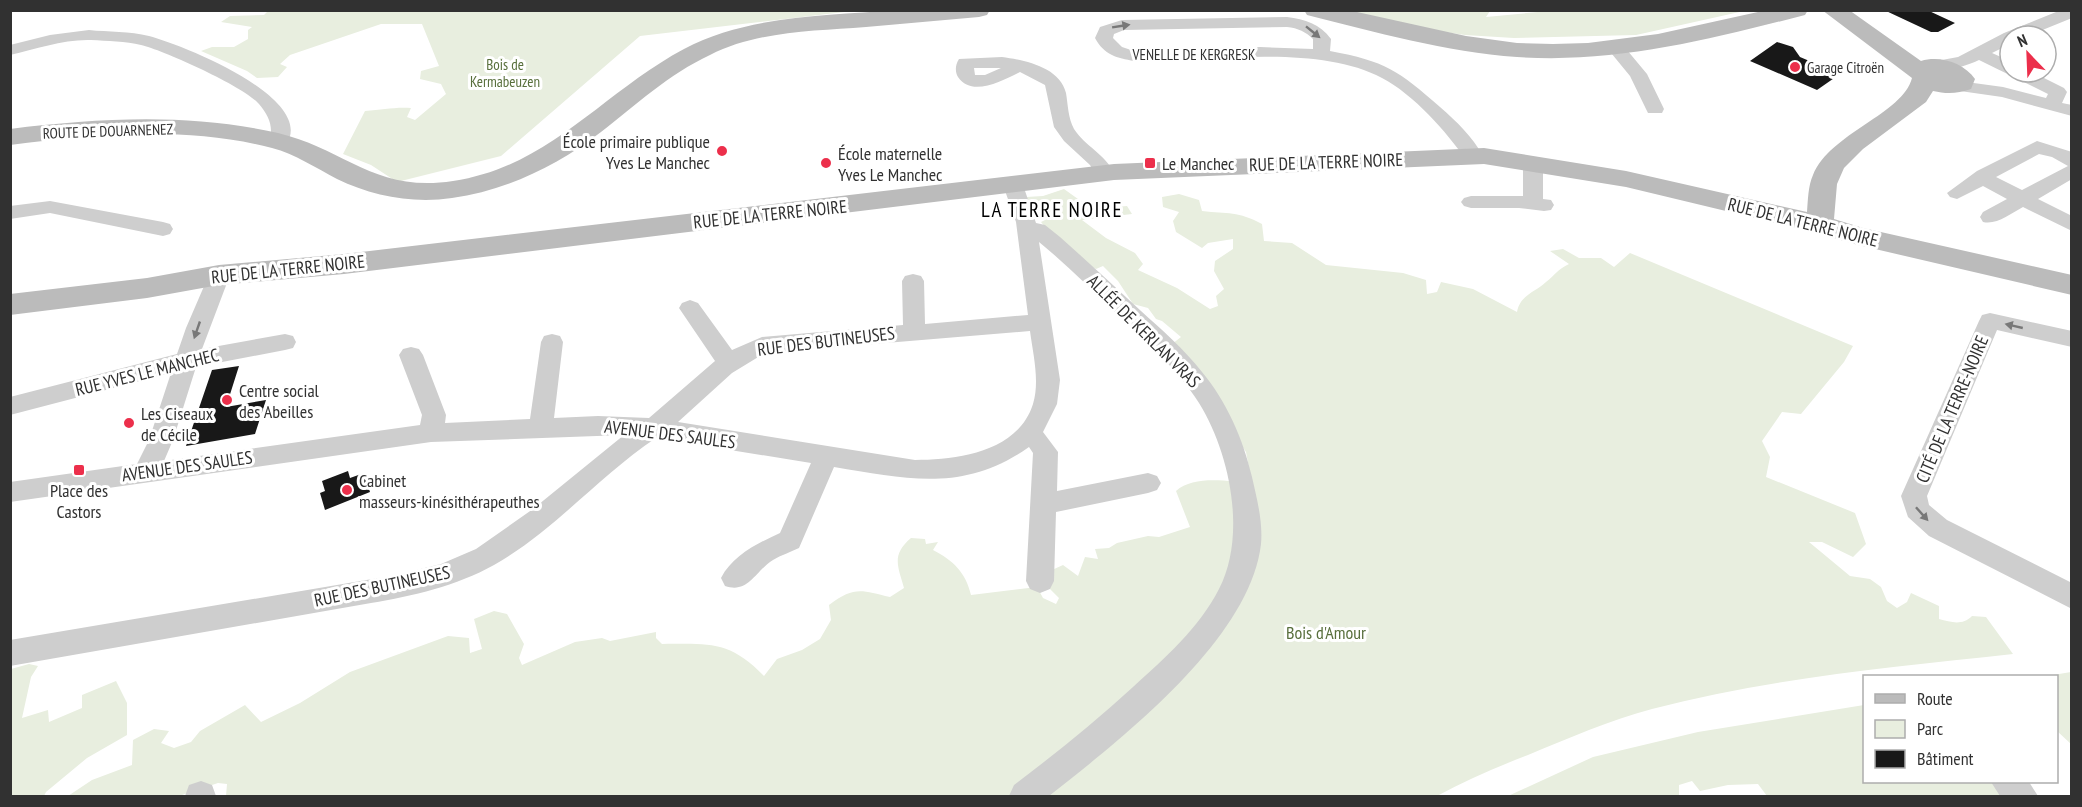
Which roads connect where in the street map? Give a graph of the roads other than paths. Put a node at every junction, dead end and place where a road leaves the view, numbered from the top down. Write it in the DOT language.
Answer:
graph roads {
  1 [pos="978,10"];
  2 [pos="1315,10"];
  3 [pos="1765,10"];
  4 [pos="1797,10"];
  5 [pos="1814,10"];
  6 [pos="2072,12"];
  7 [pos="1848,16"];
  8 [pos="2043,24"];
  9 [pos="1679,37"];
  10 [pos="1998,44"];
  11 [pos="18,46"];
  12 [pos="1616,48"];
  13 [pos="1321,55"];
  14 [pos="1020,65"];
  15 [pos="1998,69"];
  16 [pos="1945,74"];
  17 [pos="2042,84"];
  18 [pos="2054,102"];
  19 [pos="1655,109"];
  20 [pos="2072,111"];
  21 [pos="10,137"];
  22 [pos="279,141"];
  23 [pos="1473,156"];
  24 [pos="2072,161"];
  25 [pos="1533,164"];
  26 [pos="2072,171"];
  27 [pos="1104,173"];
  28 [pos="1985,179"];
  29 [pos="1012,185"];
  30 [pos="1957,193"];
  31 [pos="2022,199"];
  32 [pos="1471,202"];
  33 [pos="10,213"];
  34 [pos="1990,217"];
  35 [pos="1819,224"];
  36 [pos="2072,225"];
  37 [pos="1027,228"];
  38 [pos="164,229"];
  39 [pos="219,275"];
  40 [pos="912,281"];
  41 [pos="2072,285"];
  42 [pos="10,305"];
  43 [pos="690,308"];
  44 [pos="1040,322"];
  45 [pos="914,331"];
  46 [pos="2072,339"];
  47 [pos="285,342"];
  48 [pos="552,342"];
  49 [pos="411,356"];
  50 [pos="187,360"];
  51 [pos="731,362"];
  52 [pos="10,406"];
  53 [pos="540,428"];
  54 [pos="652,428"];
  55 [pos="431,433"];
  56 [pos="1027,434"];
  57 [pos="826,457"];
  58 [pos="146,473"];
  59 [pos="1148,483"];
  60 [pos="10,492"];
  61 [pos="1043,504"];
  62 [pos="735,578"];
  63 [pos="1040,581"];
  64 [pos="2072,597"];
  65 [pos="10,653"];
  66 [pos="2008,783"];
  67 [pos="1025,796"];
  68 [pos="2022,796"];
  1 -- 22 [label="street, ROUTE DE DOUARNENEZ"];
  2 -- 12 [label="street"];
  3 -- 9 [label="street"];
  4 -- 9 [label="street"];
  5 -- 7 [label="street"];
  6 -- 8 [label="street"];
  7 -- 16 [label="street"];
  9 -- 12 [label="street"];
  10 -- 16 [label="street"];
  11 -- 22 [label="street"];
  12 -- 19 [label="street"];
  13 -- 13 [label="street, VENELLE DE KERGRESK, one-way"];
  13 -- 23 [label="street, VENELLE DE KERGRESK"];
  14 -- 27 [label="street"];
  15 -- 16 [label="street"];
  16 -- 20 [label="street"];
  16 -- 35 [label="street"];
  17 -- 18 [label="street"];
  21 -- 22 [label="street, ROUTE DE DOUARNENEZ"];
  23 -- 25 [label="street, RUE DE LA TERRE NOIRE"];
  23 -- 27 [label="street, RUE DE LA TERRE NOIRE"];
  24 -- 28 [label="street"];
  25 -- 32 [label="street"];
  25 -- 35 [label="street, RUE DE LA TERRE NOIRE"];
  26 -- 31 [label="street"];
  27 -- 29 [label="street, RUE DE LA TERRE NOIRE"];
  28 -- 30 [label="street"];
  28 -- 31 [label="street"];
  29 -- 37 [label="street, AVENUE DES SAULES"];
  29 -- 39 [label="street, RUE DE LA TERRE NOIRE"];
  31 -- 34 [label="street"];
  31 -- 36 [label="street"];
  33 -- 38 [label="street"];
  35 -- 41 [label="street, RUE DE LA TERRE NOIRE"];
  37 -- 44 [label="street, AVENUE DES SAULES"];
  37 -- 67 [label="street, ALLÉE DE KERLAN VRAS"];
  39 -- 42 [label="street, RUE DE LA TERRE NOIRE"];
  39 -- 50 [label="street, one-way"];
  40 -- 45 [label="street"];
  43 -- 51 [label="street"];
  44 -- 45 [label="street, RUE DES BUTINEUSES"];
  44 -- 56 [label="street, AVENUE DES SAULES"];
  45 -- 51 [label="street, RUE DES BUTINEUSES"];
  46 -- 64 [label="street, CITÉ DE LA TERRE-NOIRE, one-way"];
  47 -- 50 [label="street, RUE YVES LE MANCHEC"];
  48 -- 53 [label="street"];
  49 -- 55 [label="street"];
  50 -- 52 [label="street, RUE YVES LE MANCHEC"];
  50 -- 58 [label="street"];
  51 -- 54 [label="street, RUE DES BUTINEUSES"];
  53 -- 54 [label="street, AVENUE DES SAULES"];
  53 -- 55 [label="street, AVENUE DES SAULES"];
  54 -- 57 [label="street, AVENUE DES SAULES"];
  54 -- 65 [label="street, RUE DES BUTINEUSES"];
  55 -- 58 [label="street, AVENUE DES SAULES"];
  56 -- 57 [label="street, AVENUE DES SAULES"];
  56 -- 61 [label="street"];
  57 -- 62 [label="street"];
  58 -- 60 [label="street, AVENUE DES SAULES"];
  59 -- 61 [label="street"];
  61 -- 63 [label="street"];
  66 -- 68 [label="street"];
}
